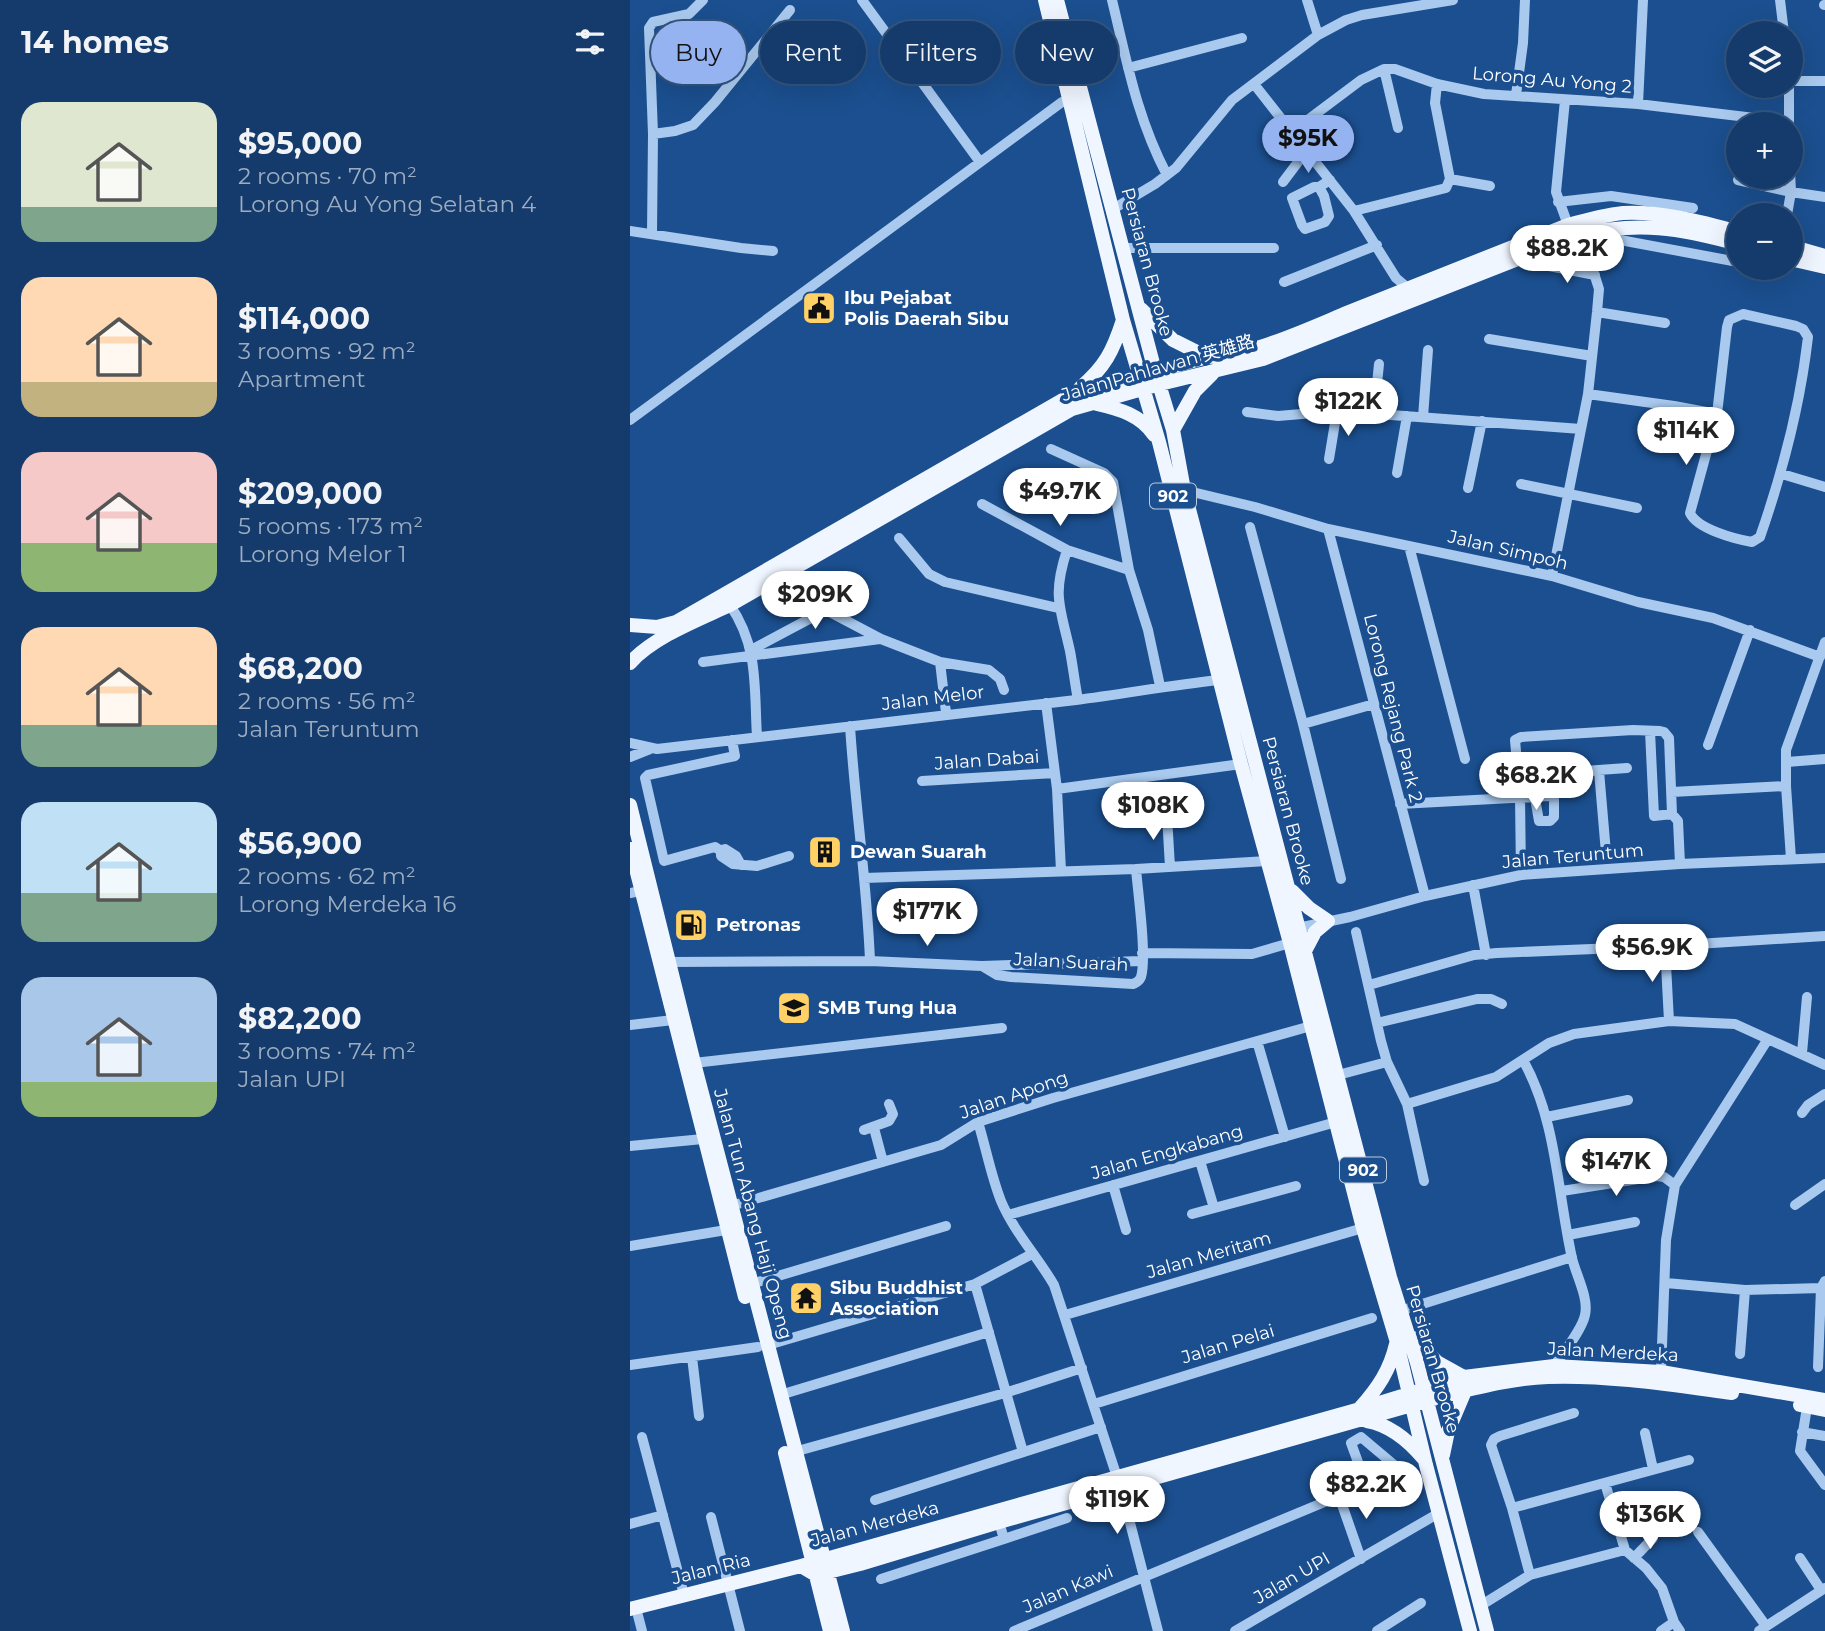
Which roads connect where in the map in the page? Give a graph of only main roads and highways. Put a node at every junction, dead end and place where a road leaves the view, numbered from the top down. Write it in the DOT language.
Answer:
graph roads {
  1 [pos="1045,0"];
  2 [pos="1057,0"];
  3 [pos="1054,21"];
  4 [pos="1060,21"];
  5 [pos="1073,84"];
  6 [pos="1076,84"];
  7 [pos="1726,229"];
  8 [pos="1577,236"];
  9 [pos="1726,241"];
  10 [pos="1803,250"];
  11 [pos="1825,256"];
  12 [pos="1803,262"];
  13 [pos="1825,267"];
  14 [pos="1138,305"];
  15 [pos="1123,320"];
  16 [pos="1207,357"];
  17 [pos="1213,373"];
  18 [pos="1157,377"];
  19 [pos="1142,382"];
  20 [pos="1073,394"];
  21 [pos="1092,403"];
  22 [pos="1173,430"];
  23 [pos="1159,442"];
  24 [pos="630,625"];
  25 [pos="630,663"];
  26 [pos="630,805"];
  27 [pos="630,844"];
  28 [pos="1289,887"];
  29 [pos="635,892"];
  30 [pos="1292,934"];
  31 [pos="1305,951"];
  32 [pos="1402,1335"];
  33 [pos="763,1346"];
  34 [pos="1464,1384"];
  35 [pos="1418,1397"];
  36 [pos="1825,1400"];
  37 [pos="1825,1410"];
  38 [pos="1361,1415"];
  39 [pos="1425,1461"];
  40 [pos="1442,1464"];
  41 [pos="1119,1482"];
  42 [pos="814,1522"];
  43 [pos="856,1549"];
  44 [pos="860,1564"];
  45 [pos="816,1566"];
  46 [pos="837,1605"];
  47 [pos="633,1609"];
  48 [pos="1468,1630"];
  49 [pos="830,1631"];
  50 [pos="843,1631"];
  51 [pos="1486,1631"];
  1 -- 3 [label="main road, Persiaran Brooke / 902"];
  2 -- 4 [label="main road, Persiaran Brooke / 902"];
  5 -- 15 [label="main road, Persiaran Brooke / 902"];
  6 -- 14 [label="main road, Persiaran Brooke / 902"];
  7 -- 8 [label="main road, Jalan Pahlawan 英雄路"];
  8 -- 9 [label="main road, Jalan Pahlawan 英雄路"];
  8 -- 16 [label="main road, Jalan Pahlawan 英雄路"];
  8 -- 17 [label="main road, Jalan Pahlawan 英雄路"];
  10 -- 11 [label="main road"];
  12 -- 13 [label="main road"];
  14 -- 16 [label="main road"];
  14 -- 18 [label="main road, Persiaran Brooke / 902"];
  15 -- 19 [label="main road, Persiaran Brooke / 902"];
  15 -- 20 [label="main road"];
  16 -- 18 [label="main road, Jalan Pahlawan 英雄路"];
  17 -- 18 [label="main road, Jalan Pahlawan 英雄路"];
  17 -- 22 [label="main road"];
  18 -- 19 [label="main road, Jalan Pahlawan 英雄路"];
  18 -- 22 [label="main road, Persiaran Brooke / 902"];
  19 -- 20 [label="main road, Jalan Pahlawan 英雄路"];
  19 -- 21 [label="main road, Jalan Pahlawan 英雄路"];
  19 -- 23 [label="main road, Persiaran Brooke / 902"];
  20 -- 24 [label="main road, Jalan Pahlawan 英雄路"];
  21 -- 23 [label="main road"];
  21 -- 25 [label="main road, Jalan Pahlawan 英雄路"];
  22 -- 28 [label="main road, Persiaran Brooke / 902"];
  23 -- 30 [label="main road, Persiaran Brooke / 902"];
  26 -- 33 [label="main road, Jalan Tun Abang Haji Openg"];
  27 -- 29 [label="main road, Jalan Tun Abang Haji Openg"];
  28 -- 30 [label="main road, Persiaran Brooke / 902"];
  28 -- 31 [label="main road"];
  29 -- 33 [label="main road, Jalan Tun Abang Haji Openg"];
  30 -- 31 [label="main road, Persiaran Brooke / 902"];
  30 -- 32 [label="main road, Persiaran Brooke / 902"];
  31 -- 32 [label="main road, Persiaran Brooke / 902"];
  32 -- 34 [label="main road"];
  32 -- 35 [label="main road, Persiaran Brooke / 902"];
  32 -- 38 [label="main road"];
  33 -- 42 [label="main road, Jalan Tun Abang Haji Openg"];
  33 -- 45 [label="main road, Jalan Tun Abang Haji Openg"];
  34 -- 35 [label="main road, Jalan Merdeka"];
  34 -- 36 [label="main road, Jalan Merdeka"];
  34 -- 37 [label="main road, Jalan Merdeka"];
  34 -- 40 [label="main road"];
  35 -- 38 [label="main road, Jalan Merdeka"];
  35 -- 39 [label="main road, Persiaran Brooke / 902"];
  35 -- 40 [label="main road, Persiaran Brooke / 902"];
  38 -- 39 [label="main road"];
  38 -- 41 [label="main road, Jalan Merdeka"];
  39 -- 48 [label="main road, Persiaran Brooke / 902"];
  40 -- 51 [label="main road, Persiaran Brooke / 902"];
  41 -- 43 [label="main road, Jalan Merdeka"];
  41 -- 44 [label="main road, Jalan Merdeka"];
  42 -- 43 [label="main road"];
  42 -- 45 [label="main road, Jalan Tun Abang Haji Openg"];
  43 -- 45 [label="main road, Jalan Merdeka"];
  44 -- 45 [label="main road, Jalan Merdeka"];
  44 -- 46 [label="main road"];
  45 -- 46 [label="main road, Jalan Tun Abang Haji Openg"];
  45 -- 47 [label="main road, Jalan Ria"];
  45 -- 49 [label="main road, Jalan Tun Abang Haji Openg"];
  46 -- 50 [label="main road, Jalan Tun Abang Haji Openg"];
}
